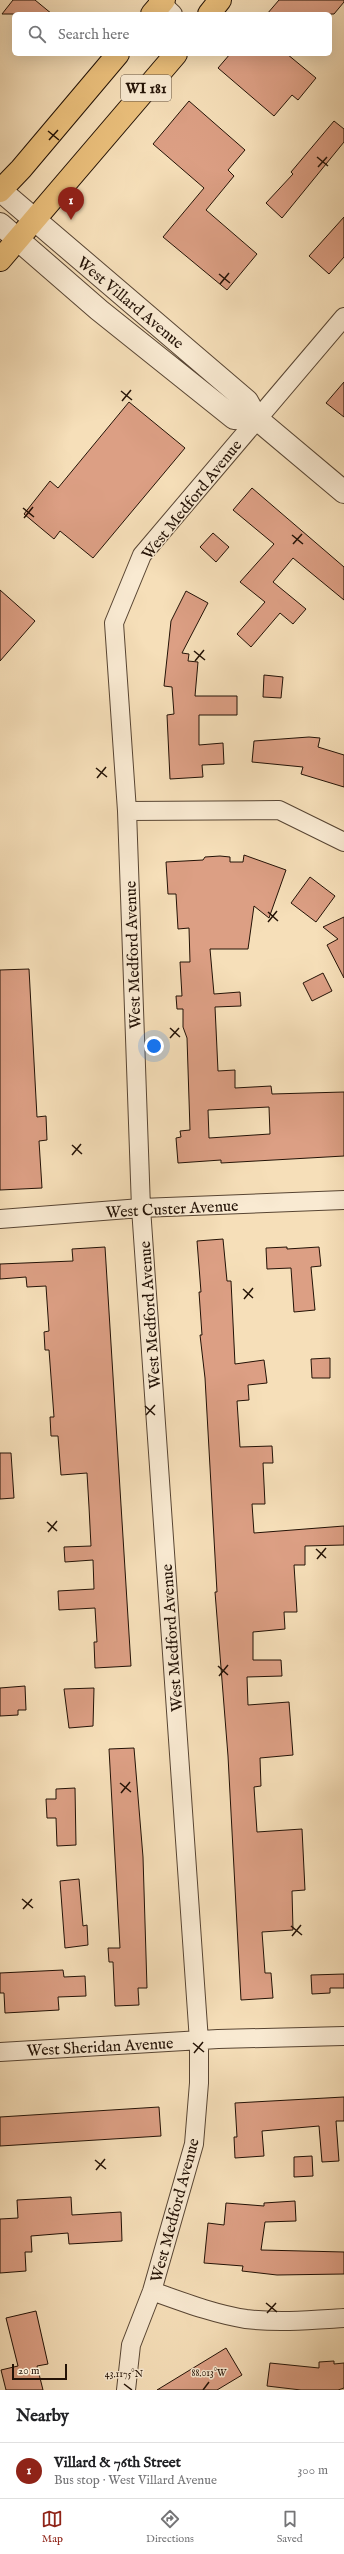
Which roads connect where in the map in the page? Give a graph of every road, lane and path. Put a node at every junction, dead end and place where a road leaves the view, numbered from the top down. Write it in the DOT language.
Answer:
graph roads {
  1 [pos="220,0"];
  2 [pos="211,12"];
  3 [pos="116,56"];
  4 [pos="174,56"];
  5 [pos="0,190"];
  6 [pos="34,219"];
  7 [pos="0,224"];
  8 [pos="17,239"];
  9 [pos="0,260"];
  10 [pos="344,317"];
  11 [pos="256,419"];
  12 [pos="344,492"];
  13 [pos="127,811"];
  14 [pos="344,842"];
  15 [pos="344,1200"];
  16 [pos="141,1208"];
  17 [pos="0,1219"];
  18 [pos="344,2036"];
  19 [pos="199,2041"];
  20 [pos="0,2052"];
  21 [pos="152,2291"];
  22 [pos="344,2318"];
  23 [pos="126,2390"];
  1 -- 2 [label="main road"];
  3 -- 5 [label="main road, WI 181"];
  4 -- 6 [label="main road, WI 181"];
  5 -- 6 [label="street, West Villard Avenue"];
  6 -- 8 [label="main road, WI 181"];
  6 -- 11 [label="street, West Villard Avenue"];
  7 -- 8 [label="street, West Villard Avenue"];
  8 -- 9 [label="main road, WI 181"];
  8 -- 11 [label="street, West Villard Avenue"];
  10 -- 11 [label="street, West Medford Avenue"];
  11 -- 12 [label="street, West Villard Avenue"];
  11 -- 13 [label="street, West Medford Avenue"];
  13 -- 14 [label="street"];
  13 -- 16 [label="street, West Medford Avenue"];
  15 -- 16 [label="street, West Custer Avenue"];
  16 -- 17 [label="street, West Custer Avenue"];
  16 -- 19 [label="street, West Medford Avenue"];
  18 -- 19 [label="street, West Sheridan Avenue"];
  19 -- 20 [label="street, West Sheridan Avenue"];
  19 -- 21 [label="street, West Medford Avenue"];
  21 -- 22 [label="street"];
  21 -- 23 [label="street, West Medford Avenue"];
}
